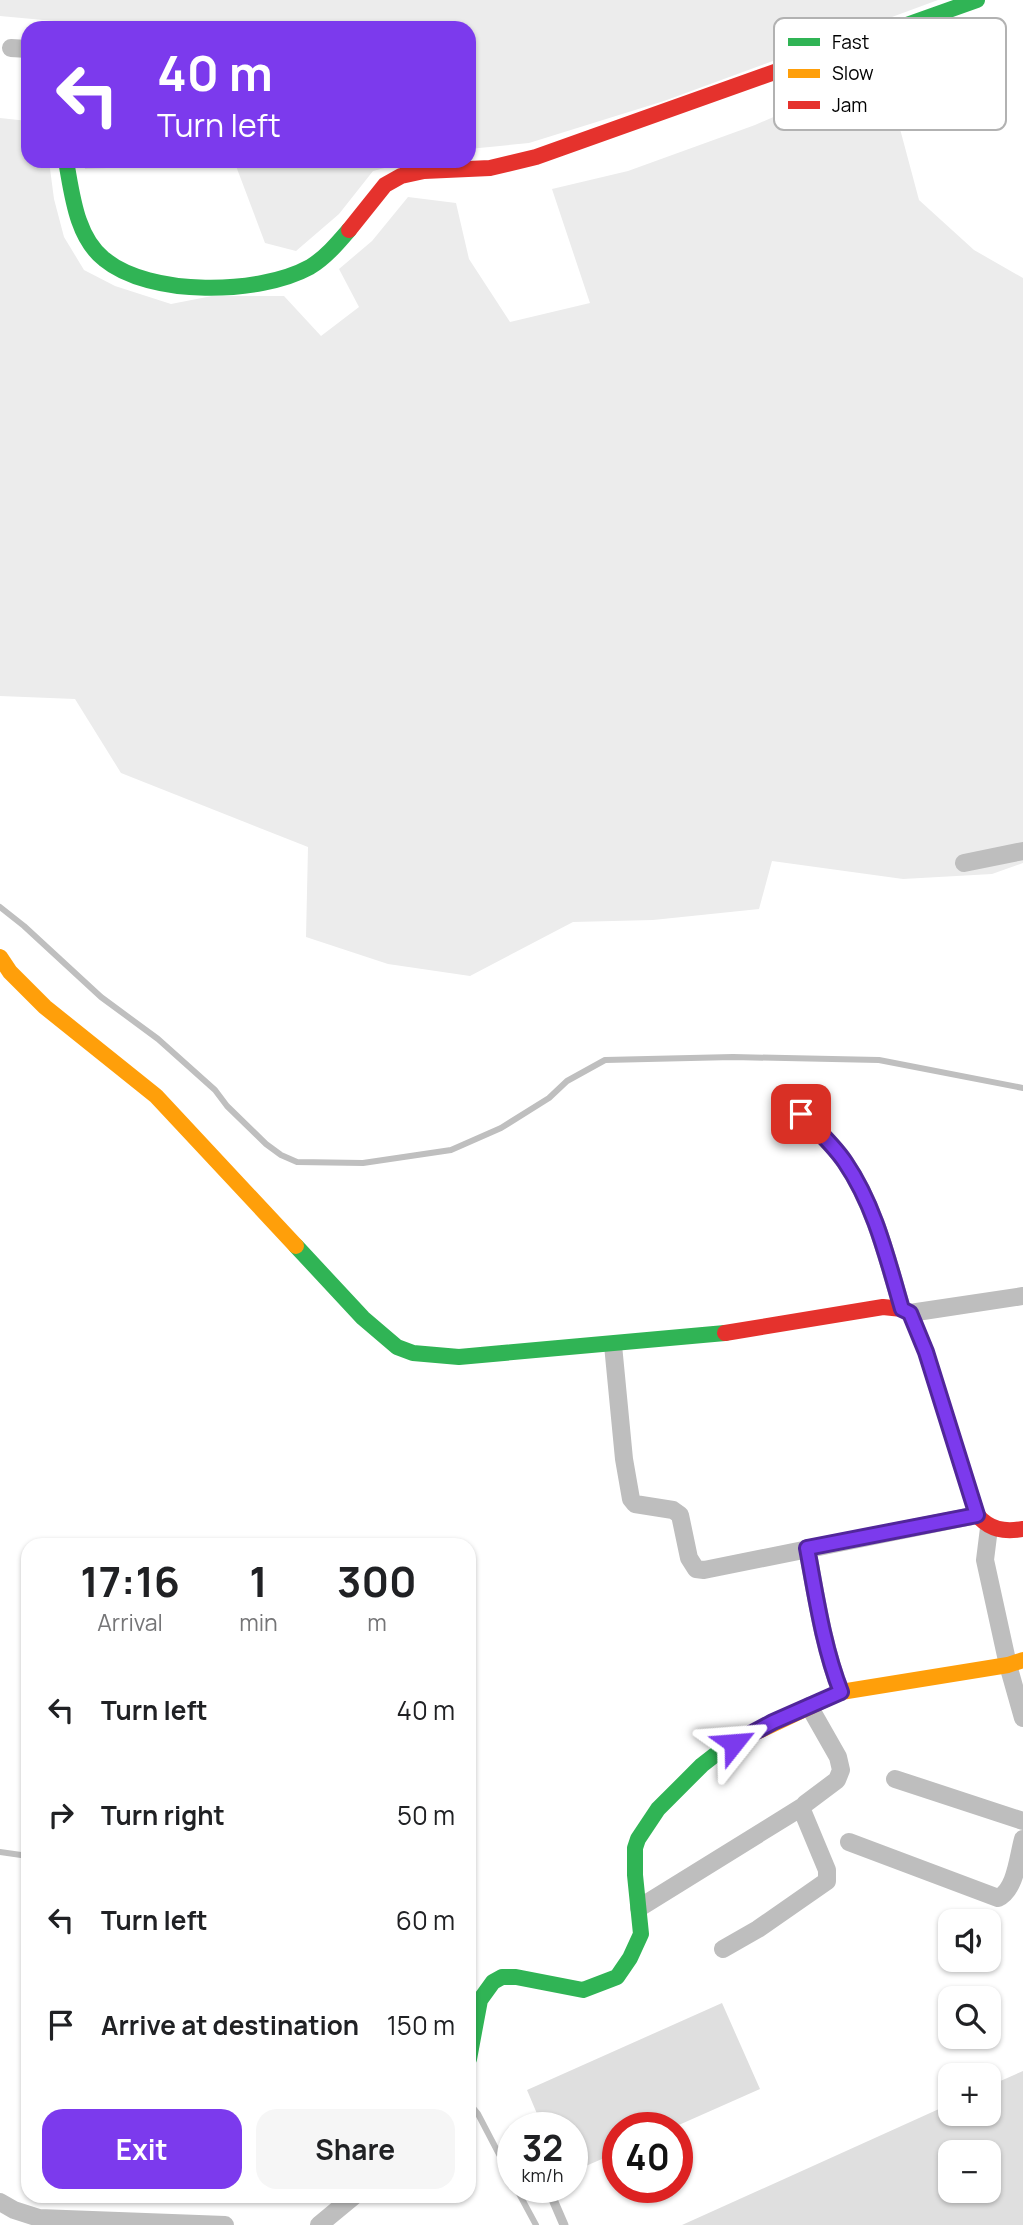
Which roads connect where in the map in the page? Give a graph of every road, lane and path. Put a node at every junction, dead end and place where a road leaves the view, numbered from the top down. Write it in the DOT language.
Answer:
graph roads {
  1 [pos="977,0"];
  2 [pos="926,18"];
  3 [pos="774,72"];
  4 [pos="67,168"];
  5 [pos="1023,851"];
  6 [pos="964,863"];
  7 [pos="0,957"];
  8 [pos="801,1114"];
  9 [pos="1023,1296"];
  10 [pos="906,1311"];
  11 [pos="613,1345"];
  12 [pos="983,1521"];
  13 [pos="1023,1529"];
  14 [pos="807,1548"];
  15 [pos="1015,1662"];
  16 [pos="841,1692"];
  17 [pos="809,1706"];
  18 [pos="1023,1717"];
  19 [pos="895,1779"];
  20 [pos="802,1807"];
  21 [pos="1023,1821"];
  22 [pos="1023,1839"];
  23 [pos="849,1842"];
  24 [pos="639,1908"];
  25 [pos="723,1949"];
  26 [pos="476,2021"];
  27 [pos="0,2202"];
  28 [pos="346,2203"];
  29 [pos="554,2203"];
  30 [pos="225,2225"];
  31 [pos="319,2225"];
  32 [pos="564,2225"];
  1 -- 2 [label="street"];
  3 -- 4 [label="street"];
  5 -- 6 [label="street"];
  7 -- 11 [label="street"];
  8 -- 10 [label="street"];
  9 -- 10 [label="street"];
  10 -- 11 [label="street"];
  10 -- 12 [label="street"];
  11 -- 14 [label="street"];
  12 -- 13 [label="street"];
  12 -- 14 [label="street"];
  12 -- 15 [label="street"];
  14 -- 16 [label="street"];
  15 -- 16 [label="street"];
  15 -- 18 [label="street"];
  16 -- 17 [label="street"];
  17 -- 20 [label="street"];
  17 -- 24 [label="street"];
  19 -- 21 [label="street"];
  20 -- 24 [label="street"];
  20 -- 25 [label="street"];
  22 -- 23 [label="street"];
  24 -- 26 [label="street"];
  27 -- 30 [label="street"];
  28 -- 31 [label="street"];
  29 -- 32 [label="lane"];
}
